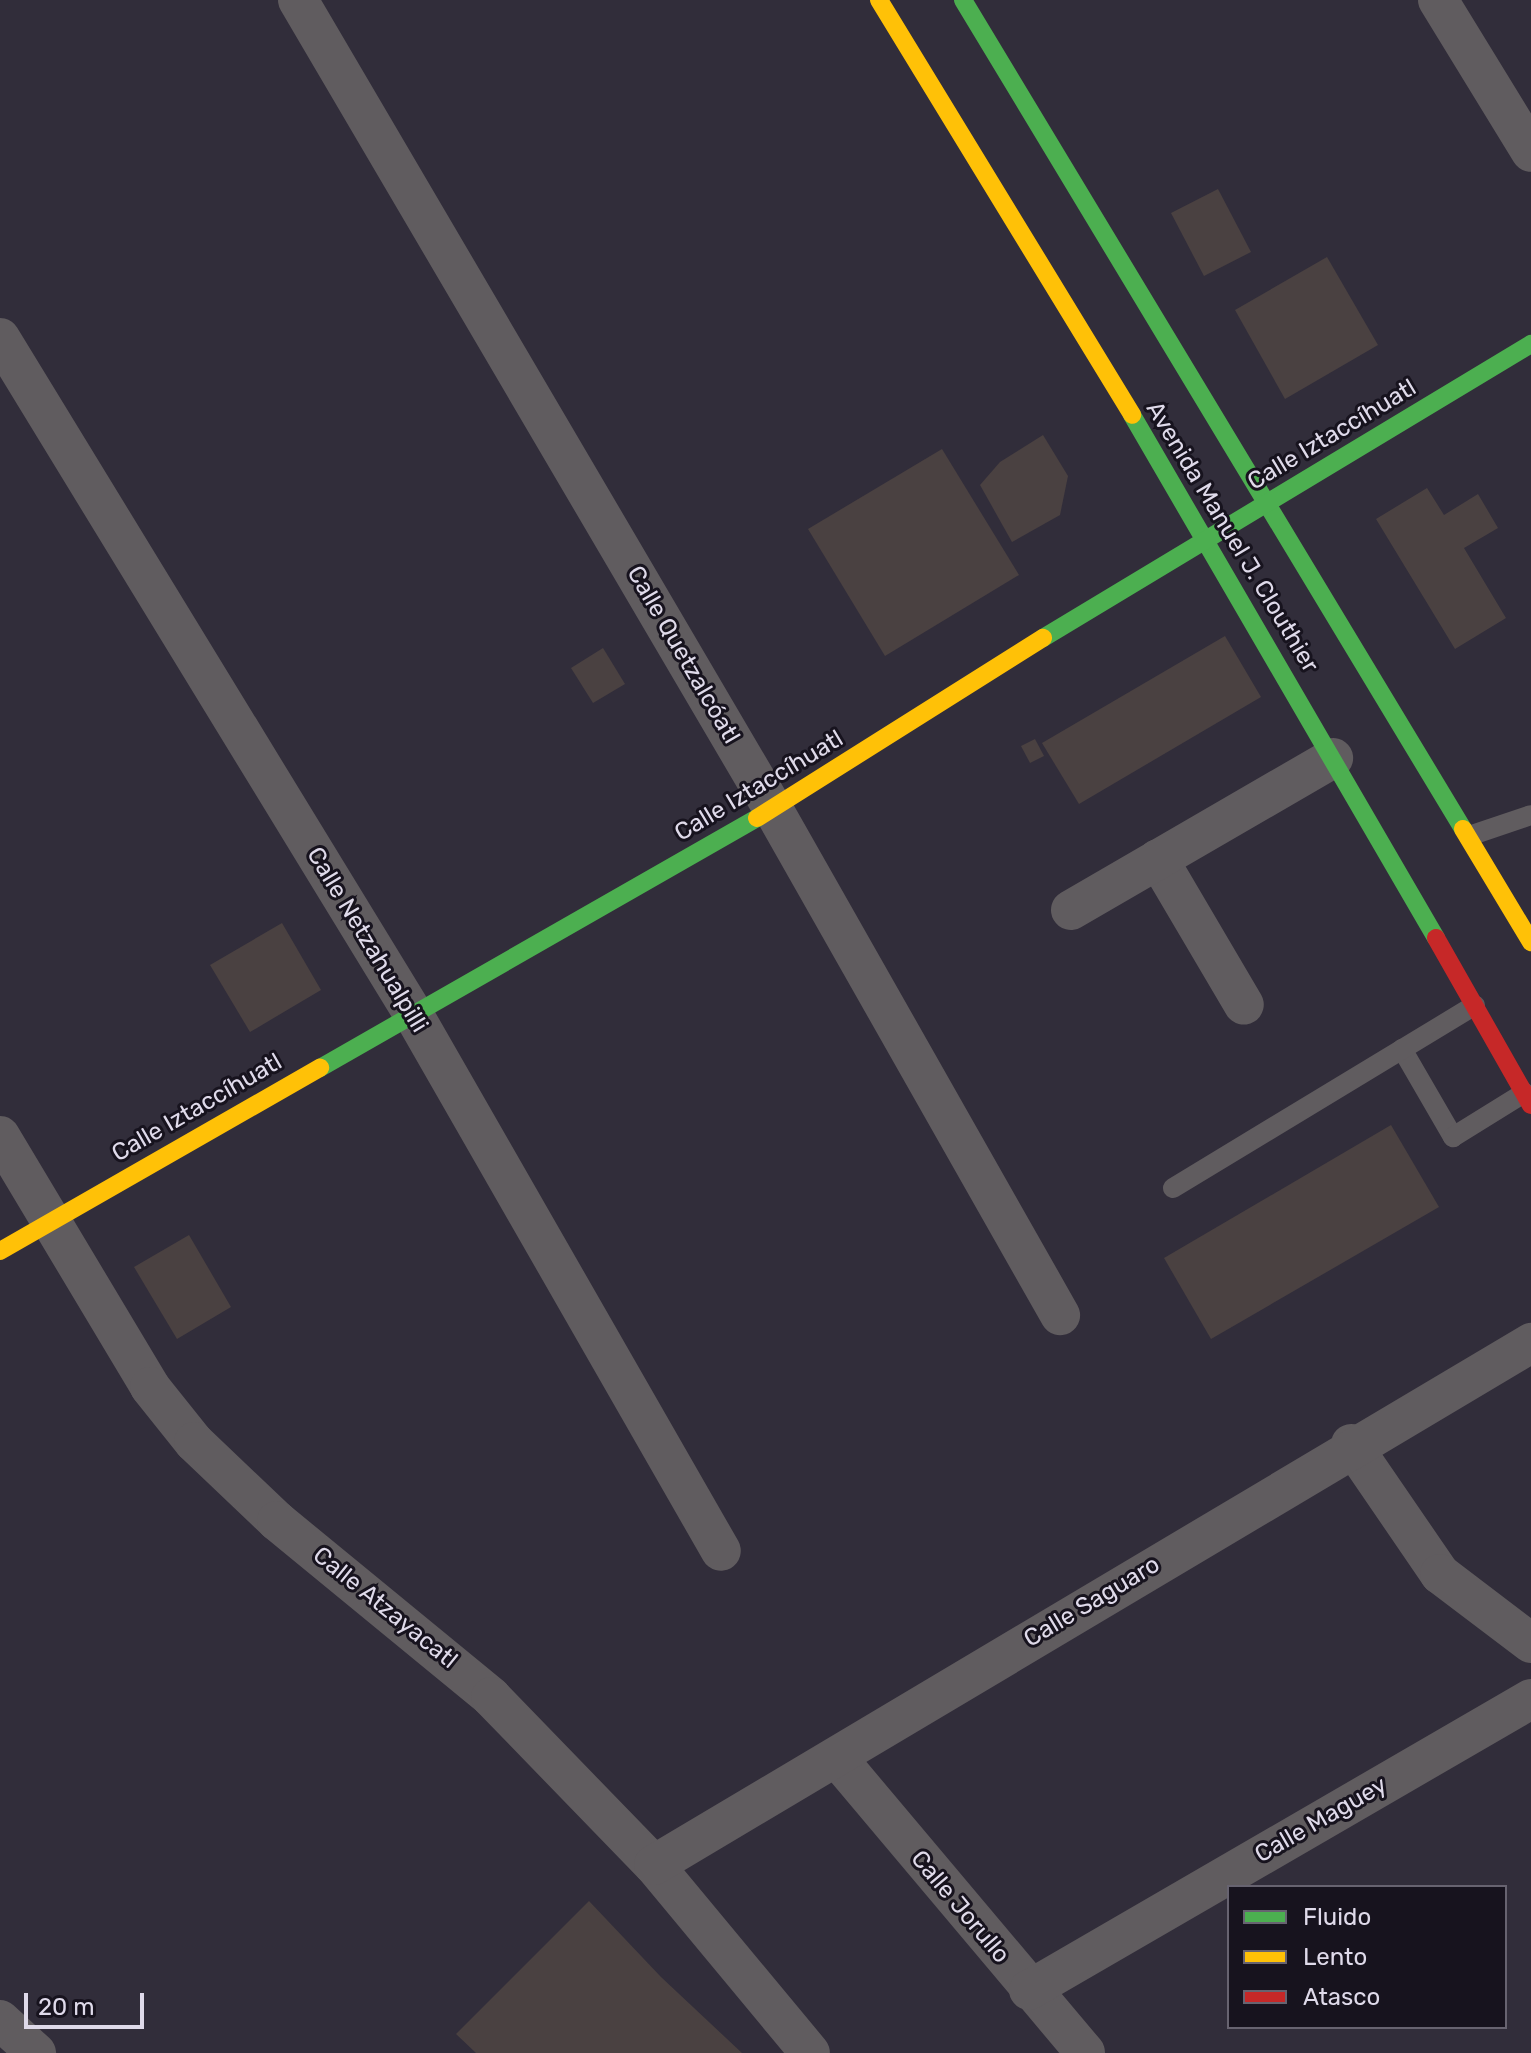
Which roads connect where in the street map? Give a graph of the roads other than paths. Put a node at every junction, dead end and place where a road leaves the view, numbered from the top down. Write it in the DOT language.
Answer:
graph roads {
  1 [pos="298,0"];
  2 [pos="879,0"];
  3 [pos="963,0"];
  4 [pos="1438,0"];
  5 [pos="1531,152"];
  6 [pos="0,338"];
  7 [pos="1531,344"];
  8 [pos="1268,503"];
  9 [pos="1206,535"];
  10 [pos="1333,758"];
  11 [pos="773,809"];
  12 [pos="1531,815"];
  13 [pos="1469,836"];
  14 [pos="1158,859"];
  15 [pos="1071,910"];
  16 [pos="1531,942"];
  17 [pos="1244,1005"];
  18 [pos="1475,1005"];
  19 [pos="412,1012"];
  20 [pos="1402,1049"];
  21 [pos="1523,1072"];
  22 [pos="1528,1099"];
  23 [pos="0,1136"];
  24 [pos="1173,1188"];
  25 [pos="49,1220"];
  26 [pos="0,1251"];
  27 [pos="1060,1315"];
  28 [pos="1531,1343"];
  29 [pos="1351,1444"];
  30 [pos="721,1551"];
  31 [pos="1531,1643"];
  32 [pos="1531,1699"];
  33 [pos="837,1758"];
  34 [pos="654,1865"];
  35 [pos="1029,1990"];
  36 [pos="0,2020"];
  37 [pos="36,2053"];
  38 [pos="810,2053"];
  39 [pos="1085,2053"];
  1 -- 11 [label="street, Calle Quetzalcóatl"];
  2 -- 9 [label="main road, Avenida Manuel J. Clouthier"];
  3 -- 8 [label="main road, Avenida Manuel J. Clouthier"];
  4 -- 5 [label="street"];
  6 -- 19 [label="street, Calle Netzahualpilli"];
  7 -- 8 [label="main road, Calle Iztaccíhuatl"];
  8 -- 9 [label="main road, Calle Iztaccíhuatl"];
  8 -- 13 [label="main road, Avenida Manuel J. Clouthier"];
  9 -- 10 [label="main road, Avenida Manuel J. Clouthier"];
  9 -- 11 [label="main road, Calle Iztaccíhuatl"];
  10 -- 14 [label="street"];
  10 -- 18 [label="main road, Avenida Manuel J. Clouthier"];
  11 -- 19 [label="main road, Calle Iztaccíhuatl"];
  11 -- 27 [label="street, Calle Quetzalcóatl"];
  12 -- 13 [label="lane"];
  13 -- 16 [label="main road, Avenida Manuel J. Clouthier"];
  14 -- 15 [label="street"];
  14 -- 17 [label="street"];
  18 -- 20 [label="lane"];
  18 -- 21 [label="main road, Avenida Manuel J. Clouthier"];
  19 -- 25 [label="main road, Calle Iztaccíhuatl"];
  19 -- 30 [label="street, Calle Netzahualpilli"];
  20 -- 22 [label="lane"];
  20 -- 24 [label="lane"];
  21 -- 22 [label="main road, Avenida Manuel J. Clouthier"];
  23 -- 25 [label="street, Calle Atzayacatl"];
  25 -- 26 [label="main road, Calle Iztaccíhuatl"];
  25 -- 34 [label="street, Calle Atzayacatl"];
  28 -- 29 [label="street, Calle Saguaro"];
  29 -- 31 [label="street"];
  29 -- 33 [label="street, Calle Saguaro"];
  32 -- 35 [label="street, Calle Maguey"];
  33 -- 34 [label="street, Calle Saguaro"];
  33 -- 35 [label="street, Calle Jorullo"];
  34 -- 38 [label="street, Calle Atzayacatl"];
  35 -- 39 [label="street, Calle Jorullo"];
  36 -- 37 [label="street"];
}
